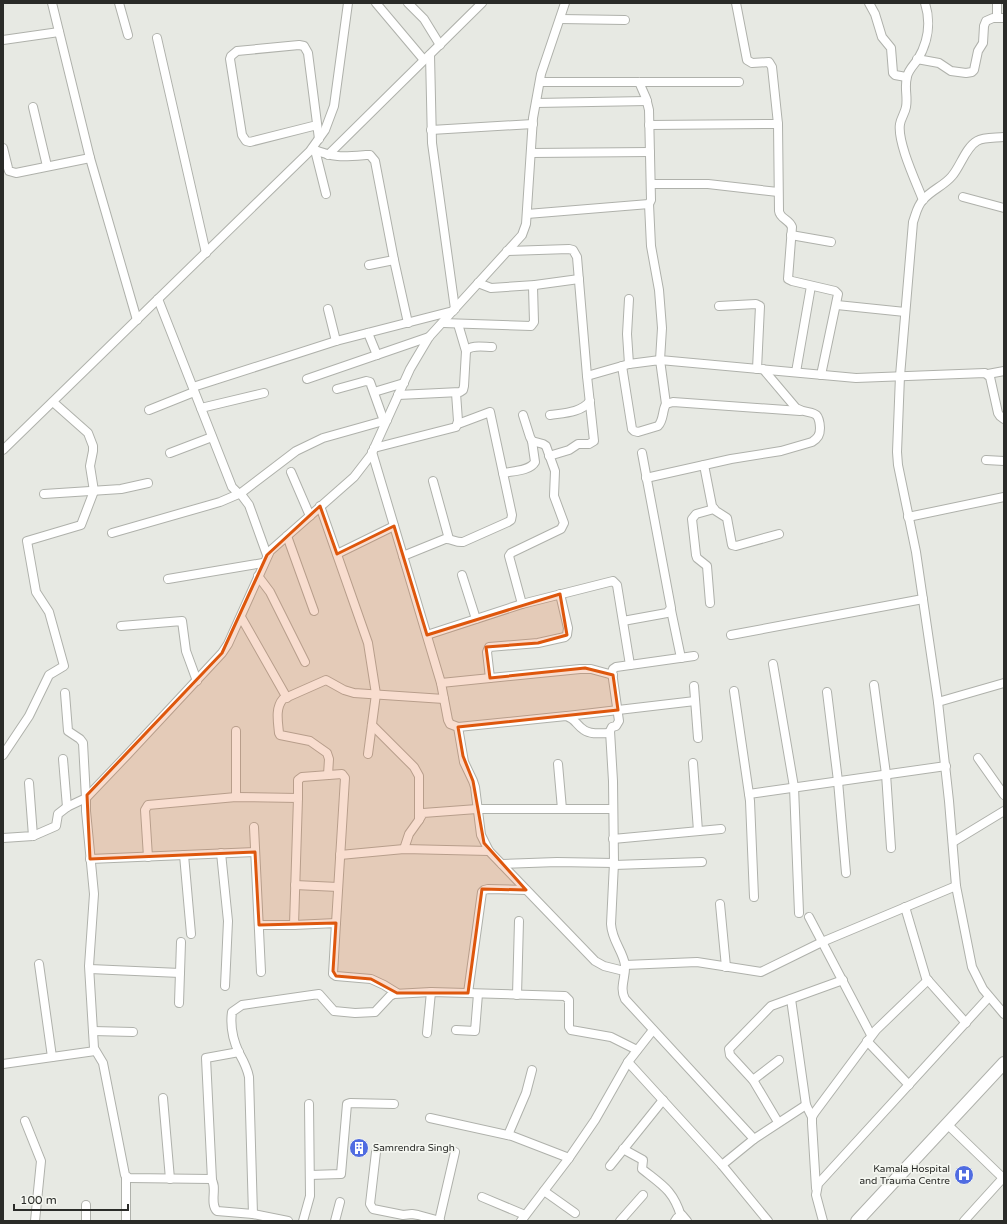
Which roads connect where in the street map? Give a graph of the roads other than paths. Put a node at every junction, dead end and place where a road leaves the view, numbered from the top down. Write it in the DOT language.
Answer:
graph roads {
  1 [pos="52,3"];
  2 [pos="119,3"];
  3 [pos="348,3"];
  4 [pos="376,3"];
  5 [pos="408,3"];
  6 [pos="482,3"];
  7 [pos="565,3"];
  8 [pos="736,3"];
  9 [pos="869,3"];
  10 [pos="925,3"];
  11 [pos="997,3"];
  12 [pos="1001,18"];
  13 [pos="560,19"];
  14 [pos="625,20"];
  15 [pos="59,32"];
  16 [pos="128,35"];
  17 [pos="157,38"];
  18 [pos="3,40"];
  19 [pos="440,45"];
  20 [pos="427,57"];
  21 [pos="917,59"];
  22 [pos="906,77"];
  23 [pos="540,82"];
  24 [pos="639,82"];
  25 [pos="739,82"];
  26 [pos="647,101"];
  27 [pos="536,103"];
  28 [pos="32,107"];
  29 [pos="533,124"];
  30 [pos="778,124"];
  31 [pos="317,125"];
  32 [pos="649,125"];
  33 [pos="431,130"];
  34 [pos="1004,137"];
  35 [pos="319,139"];
  36 [pos="3,148"];
  37 [pos="314,149"];
  38 [pos="650,152"];
  39 [pos="531,153"];
  40 [pos="328,155"];
  41 [pos="90,158"];
  42 [pos="47,166"];
  43 [pos="651,184"];
  44 [pos="778,192"];
  45 [pos="326,194"];
  46 [pos="963,198"];
  47 [pos="923,200"];
  48 [pos="648,204"];
  49 [pos="1004,208"];
  50 [pos="527,214"];
  51 [pos="791,235"];
  52 [pos="831,242"];
  53 [pos="508,251"];
  54 [pos="206,252"];
  55 [pos="394,260"];
  56 [pos="369,265"];
  57 [pos="579,279"];
  58 [pos="478,283"];
  59 [pos="535,285"];
  60 [pos="812,286"];
  61 [pos="158,299"];
  62 [pos="629,299"];
  63 [pos="837,305"];
  64 [pos="719,306"];
  65 [pos="328,309"];
  66 [pos="454,310"];
  67 [pos="905,312"];
  68 [pos="137,320"];
  69 [pos="408,323"];
  70 [pos="442,323"];
  71 [pos="458,324"];
  72 [pos="368,333"];
  73 [pos="429,337"];
  74 [pos="336,341"];
  75 [pos="492,347"];
  76 [pos="466,351"];
  77 [pos="377,355"];
  78 [pos="660,360"];
  79 [pos="626,365"];
  80 [pos="760,369"];
  81 [pos="1004,371"];
  82 [pos="796,372"];
  83 [pos="822,374"];
  84 [pos="988,374"];
  85 [pos="587,376"];
  86 [pos="900,376"];
  87 [pos="307,379"];
  88 [pos="404,383"];
  89 [pos="337,389"];
  90 [pos="194,390"];
  91 [pos="374,392"];
  92 [pos="264,393"];
  93 [pos="456,393"];
  94 [pos="398,395"];
  95 [pos="590,401"];
  96 [pos="53,402"];
  97 [pos="666,404"];
  98 [pos="201,408"];
  99 [pos="149,410"];
  100 [pos="801,411"];
  101 [pos="523,415"];
  102 [pos="550,415"];
  103 [pos="1004,419"];
  104 [pos="385,420"];
  105 [pos="458,424"];
  106 [pos="212,437"];
  107 [pos="532,441"];
  108 [pos="3,450"];
  109 [pos="373,450"];
  110 [pos="170,453"];
  111 [pos="642,454"];
  112 [pos="549,456"];
  113 [pos="986,460"];
  114 [pos="1004,461"];
  115 [pos="704,465"];
  116 [pos="290,472"];
  117 [pos="503,473"];
  118 [pos="646,478"];
  119 [pos="433,481"];
  120 [pos="148,483"];
  121 [pos="94,491"];
  122 [pos="240,493"];
  123 [pos="44,494"];
  124 [pos="1004,497"];
  125 [pos="320,506"];
  126 [pos="714,509"];
  127 [pos="310,516"];
  128 [pos="908,517"];
  129 [pos="394,526"];
  130 [pos="112,533"];
  131 [pos="778,534"];
  132 [pos="287,536"];
  133 [pos="449,539"];
  134 [pos="267,554"];
  135 [pos="337,554"];
  136 [pos="403,556"];
  137 [pos="263,563"];
  138 [pos="462,575"];
  139 [pos="258,576"];
  140 [pos="168,579"];
  141 [pos="560,594"];
  142 [pos="923,600"];
  143 [pos="710,603"];
  144 [pos="522,604"];
  145 [pos="671,610"];
  146 [pos="314,611"];
  147 [pos="240,617"];
  148 [pos="476,619"];
  149 [pos="623,621"];
  150 [pos="121,626"];
  151 [pos="427,635"];
  152 [pos="731,635"];
  153 [pos="694,656"];
  154 [pos="681,658"];
  155 [pos="305,662"];
  156 [pos="773,664"];
  157 [pos="630,666"];
  158 [pos="613,675"];
  159 [pos="490,678"];
  160 [pos="197,681"];
  161 [pos="441,683"];
  162 [pos="1004,683"];
  163 [pos="874,685"];
  164 [pos="694,686"];
  165 [pos="734,691"];
  166 [pos="827,692"];
  167 [pos="64,693"];
  168 [pos="376,694"];
  169 [pos="287,698"];
  170 [pos="444,698"];
  171 [pos="695,702"];
  172 [pos="938,702"];
  173 [pos="618,710"];
  174 [pos="566,716"];
  175 [pos="372,725"];
  176 [pos="458,727"];
  177 [pos="236,731"];
  178 [pos="610,733"];
  179 [pos="698,738"];
  180 [pos="368,754"];
  181 [pos="3,755"];
  182 [pos="978,758"];
  183 [pos="63,759"];
  184 [pos="693,763"];
  185 [pos="558,764"];
  186 [pos="946,766"];
  187 [pos="886,774"];
  188 [pos="328,775"];
  189 [pos="838,781"];
  190 [pos="29,783"];
  191 [pos="794,787"];
  192 [pos="749,794"];
  193 [pos="1004,795"];
  194 [pos="236,797"];
  195 [pos="86,798"];
  196 [pos="298,798"];
  197 [pos="67,807"];
  198 [pos="477,809"];
  199 [pos="562,809"];
  200 [pos="613,809"];
  201 [pos="1004,811"];
  202 [pos="419,820"];
  203 [pos="254,827"];
  204 [pos="721,829"];
  205 [pos="698,831"];
  206 [pos="33,836"];
  207 [pos="3,838"];
  208 [pos="613,839"];
  209 [pos="953,842"];
  210 [pos="404,848"];
  211 [pos="891,848"];
  212 [pos="489,851"];
  213 [pos="255,852"];
  214 [pos="221,853"];
  215 [pos="184,855"];
  216 [pos="340,855"];
  217 [pos="148,857"];
  218 [pos="90,859"];
  219 [pos="702,862"];
  220 [pos="502,864"];
  221 [pos="614,864"];
  222 [pos="846,873"];
  223 [pos="295,885"];
  224 [pos="956,886"];
  225 [pos="338,887"];
  226 [pos="526,890"];
  227 [pos="754,897"];
  228 [pos="720,904"];
  229 [pos="905,907"];
  230 [pos="799,913"];
  231 [pos="809,917"];
  232 [pos="519,921"];
  233 [pos="336,923"];
  234 [pos="259,925"];
  235 [pos="294,925"];
  236 [pos="191,934"];
  237 [pos="181,942"];
  238 [pos="822,942"];
  239 [pos="39,964"];
  240 [pos="726,966"];
  241 [pos="625,968"];
  242 [pos="90,969"];
  243 [pos="261,972"];
  244 [pos="180,973"];
  245 [pos="843,980"];
  246 [pos="928,980"];
  247 [pos="225,986"];
  248 [pos="431,992"];
  249 [pos="468,993"];
  250 [pos="397,994"];
  251 [pos="478,994"];
  252 [pos="517,995"];
  253 [pos="989,997"];
  254 [pos="791,999"];
  255 [pos="179,1004"];
  256 [pos="1004,1014"];
  257 [pos="966,1023"];
  258 [pos="456,1030"];
  259 [pos="653,1030"];
  260 [pos="93,1032"];
  261 [pos="133,1032"];
  262 [pos="427,1033"];
  263 [pos="869,1038"];
  264 [pos="637,1050"];
  265 [pos="95,1051"];
  266 [pos="239,1052"];
  267 [pos="52,1057"];
  268 [pos="779,1060"];
  269 [pos="628,1062"];
  270 [pos="3,1064"];
  271 [pos="1002,1068"];
  272 [pos="532,1070"];
  273 [pos="753,1080"];
  274 [pos="909,1085"];
  275 [pos="163,1098"];
  276 [pos="663,1100"];
  277 [pos="309,1104"];
  278 [pos="394,1104"];
  279 [pos="806,1105"];
  280 [pos="812,1117"];
  281 [pos="430,1118"];
  282 [pos="25,1120"];
  283 [pos="778,1122"];
  284 [pos="947,1124"];
  285 [pos="508,1134"];
  286 [pos="754,1139"];
  287 [pos="623,1149"];
  288 [pos="376,1152"];
  289 [pos="455,1152"];
  290 [pos="569,1158"];
  291 [pos="722,1165"];
  292 [pos="610,1166"];
  293 [pos="310,1174"];
  294 [pos="126,1177"];
  295 [pos="1003,1178"];
  296 [pos="170,1179"];
  297 [pos="212,1180"];
  298 [pos="816,1189"];
  299 [pos="544,1191"];
  300 [pos="643,1195"];
  301 [pos="482,1197"];
  302 [pos="340,1202"];
  303 [pos="86,1205"];
  304 [pos="575,1213"];
  305 [pos="254,1214"];
  306 [pos="523,1218"];
  307 [pos="681,1219"];
  308 [pos="283,1220"];
  309 [pos="35,1221"];
  310 [pos="86,1221"];
  311 [pos="126,1221"];
  312 [pos="303,1221"];
  313 [pos="335,1221"];
  314 [pos="440,1221"];
  315 [pos="620,1221"];
  316 [pos="768,1221"];
  317 [pos="823,1221"];
  318 [pos="857,1221"];
  319 [pos="964,1221"];
  1 -- 15 [label="street"];
  2 -- 16 [label="street"];
  3 -- 35 [label="street"];
  4 -- 20 [label="street"];
  5 -- 19 [label="street"];
  6 -- 19 [label="street"];
  7 -- 13 [label="street"];
  8 -- 30 [label="street"];
  9 -- 22 [label="street"];
  10 -- 21 [label="street"];
  11 -- 12 [label="street"];
  12 -- 21 [label="street"];
  13 -- 14 [label="street"];
  13 -- 23 [label="street"];
  15 -- 18 [label="street"];
  15 -- 41 [label="street"];
  17 -- 54 [label="street"];
  19 -- 20 [label="street"];
  20 -- 33 [label="street"];
  20 -- 40 [label="street"];
  21 -- 22 [label="street"];
  22 -- 47 [label="street"];
  23 -- 24 [label="street"];
  23 -- 27 [label="street"];
  24 -- 25 [label="street"];
  24 -- 26 [label="street"];
  26 -- 27 [label="street"];
  26 -- 32 [label="street"];
  27 -- 29 [label="street"];
  28 -- 42 [label="street"];
  29 -- 33 [label="street"];
  29 -- 39 [label="street"];
  30 -- 32 [label="street"];
  30 -- 44 [label="street"];
  31 -- 31 [label="street"];
  31 -- 35 [label="street"];
  32 -- 38 [label="street"];
  33 -- 66 [label="street"];
  34 -- 47 [label="street"];
  35 -- 37 [label="street"];
  36 -- 42 [label="street"];
  37 -- 40 [label="street"];
  37 -- 45 [label="street"];
  37 -- 54 [label="street"];
  38 -- 39 [label="street"];
  38 -- 43 [label="street"];
  39 -- 50 [label="street"];
  40 -- 55 [label="street"];
  41 -- 42 [label="street"];
  41 -- 68 [label="street"];
  43 -- 44 [label="street"];
  43 -- 48 [label="street"];
  44 -- 51 [label="street"];
  46 -- 49 [label="street"];
  47 -- 67 [label="street"];
  48 -- 50 [label="street"];
  48 -- 78 [label="street"];
  50 -- 53 [label="street"];
  51 -- 52 [label="street"];
  51 -- 60 [label="street"];
  53 -- 57 [label="street"];
  53 -- 58 [label="street"];
  54 -- 61 [label="street"];
  55 -- 56 [label="street"];
  55 -- 69 [label="street"];
  57 -- 59 [label="street"];
  57 -- 85 [label="street"];
  58 -- 59 [label="street"];
  58 -- 66 [label="street"];
  59 -- 71 [label="street"];
  60 -- 63 [label="street"];
  60 -- 82 [label="street"];
  61 -- 68 [label="street"];
  61 -- 90 [label="street"];
  62 -- 79 [label="street"];
  63 -- 67 [label="street"];
  63 -- 83 [label="street"];
  64 -- 80 [label="street"];
  65 -- 74 [label="street"];
  66 -- 69 [label="street"];
  66 -- 70 [label="street"];
  67 -- 86 [label="street"];
  68 -- 96 [label="street"];
  69 -- 72 [label="street"];
  70 -- 71 [label="street"];
  70 -- 73 [label="street"];
  71 -- 76 [label="street"];
  72 -- 74 [label="street"];
  72 -- 77 [label="street"];
  73 -- 77 [label="street"];
  73 -- 88 [label="street"];
  74 -- 90 [label="street"];
  75 -- 76 [label="street"];
  76 -- 93 [label="street"];
  77 -- 87 [label="street"];
  78 -- 79 [label="street"];
  78 -- 80 [label="street"];
  78 -- 97 [label="street"];
  79 -- 85 [label="street"];
  79 -- 97 [label="street"];
  80 -- 82 [label="street"];
  80 -- 100 [label="street"];
  81 -- 84 [label="street"];
  82 -- 83 [label="street"];
  83 -- 86 [label="street"];
  84 -- 86 [label="street"];
  84 -- 103 [label="street"];
  85 -- 95 [label="street"];
  86 -- 128 [label="street"];
  88 -- 91 [label="street"];
  88 -- 94 [label="street"];
  89 -- 91 [label="street"];
  90 -- 98 [label="street"];
  90 -- 99 [label="street"];
  91 -- 104 [label="street"];
  92 -- 98 [label="street"];
  93 -- 94 [label="street"];
  93 -- 105 [label="street"];
  94 -- 104 [label="street"];
  95 -- 102 [label="street"];
  95 -- 112 [label="street"];
  96 -- 108 [label="street"];
  96 -- 121 [label="street"];
  97 -- 100 [label="street"];
  98 -- 106 [label="street"];
  100 -- 115 [label="street"];
  101 -- 107 [label="street"];
  104 -- 109 [label="street"];
  104 -- 122 [label="street"];
  105 -- 109 [label="street"];
  105 -- 117 [label="street"];
  106 -- 110 [label="street"];
  106 -- 122 [label="street"];
  107 -- 112 [label="street"];
  107 -- 117 [label="street"];
  109 -- 125 [label="street"];
  109 -- 129 [label="street"];
  111 -- 118 [label="street"];
  112 -- 144 [label="street"];
  113 -- 114 [label="street"];
  115 -- 118 [label="street"];
  115 -- 126 [label="street"];
  116 -- 127 [label="street"];
  117 -- 133 [label="street"];
  118 -- 145 [label="street"];
  119 -- 133 [label="street"];
  120 -- 121 [label="street"];
  121 -- 123 [label="street"];
  121 -- 181 [label="street"];
  122 -- 130 [label="street"];
  122 -- 134 [label="street"];
  124 -- 128 [label="street"];
  125 -- 127 [label="street"];
  125 -- 135 [label="street"];
  126 -- 131 [label="street"];
  126 -- 143 [label="street"];
  127 -- 132 [label="street"];
  128 -- 142 [label="street"];
  129 -- 135 [label="street"];
  129 -- 136 [label="street"];
  132 -- 134 [label="street"];
  132 -- 146 [label="street"];
  133 -- 136 [label="street"];
  134 -- 137 [label="street"];
  135 -- 168 [label="street"];
  136 -- 151 [label="street"];
  137 -- 139 [label="street"];
  137 -- 140 [label="street"];
  138 -- 148 [label="street"];
  139 -- 147 [label="street"];
  139 -- 155 [label="street"];
  141 -- 144 [label="street"];
  141 -- 149 [label="street"];
  141 -- 159 [label="street"];
  142 -- 152 [label="street"];
  142 -- 172 [label="street"];
  144 -- 148 [label="street"];
  145 -- 149 [label="street"];
  145 -- 154 [label="street"];
  147 -- 160 [label="street"];
  147 -- 169 [label="street"];
  148 -- 151 [label="street"];
  149 -- 157 [label="street"];
  150 -- 160 [label="street"];
  151 -- 161 [label="street"];
  153 -- 154 [label="street"];
  154 -- 157 [label="street"];
  156 -- 191 [label="street"];
  157 -- 158 [label="street"];
  158 -- 159 [label="street"];
  158 -- 173 [label="street"];
  159 -- 161 [label="street"];
  160 -- 195 [label="street"];
  161 -- 170 [label="street"];
  162 -- 172 [label="street"];
  163 -- 187 [label="street"];
  164 -- 171 [label="street"];
  165 -- 192 [label="street"];
  166 -- 189 [label="street"];
  167 -- 195 [label="street"];
  168 -- 169 [label="street"];
  168 -- 170 [label="street"];
  168 -- 175 [label="street"];
  169 -- 188 [label="street"];
  170 -- 176 [label="street"];
  171 -- 173 [label="street"];
  171 -- 179 [label="street"];
  172 -- 186 [label="street"];
  173 -- 174 [label="street"];
  173 -- 178 [label="street"];
  174 -- 176 [label="street"];
  174 -- 178 [label="street"];
  175 -- 180 [label="street"];
  175 -- 202 [label="street"];
  176 -- 198 [label="street"];
  177 -- 194 [label="street"];
  178 -- 200 [label="street"];
  182 -- 193 [label="street"];
  183 -- 197 [label="street"];
  184 -- 205 [label="street"];
  185 -- 199 [label="street"];
  186 -- 187 [label="street"];
  186 -- 209 [label="street"];
  187 -- 189 [label="street"];
  187 -- 211 [label="street"];
  188 -- 196 [label="street"];
  188 -- 216 [label="street"];
  189 -- 191 [label="street"];
  189 -- 222 [label="street"];
  190 -- 206 [label="street"];
  191 -- 192 [label="street"];
  191 -- 230 [label="street"];
  192 -- 227 [label="street"];
  194 -- 196 [label="street"];
  194 -- 217 [label="street"];
  195 -- 197 [label="street"];
  195 -- 218 [label="street"];
  196 -- 223 [label="street"];
  197 -- 206 [label="street"];
  198 -- 199 [label="street"];
  198 -- 202 [label="street"];
  198 -- 212 [label="street"];
  199 -- 200 [label="street"];
  200 -- 208 [label="street"];
  201 -- 209 [label="street"];
  202 -- 210 [label="street"];
  203 -- 213 [label="street"];
  204 -- 205 [label="street"];
  205 -- 208 [label="street"];
  206 -- 207 [label="street"];
  208 -- 221 [label="street"];
  209 -- 224 [label="street"];
  210 -- 212 [label="street"];
  210 -- 216 [label="street"];
  212 -- 220 [label="street"];
  213 -- 214 [label="street"];
  213 -- 234 [label="street"];
  214 -- 215 [label="street"];
  214 -- 247 [label="street"];
  215 -- 217 [label="street"];
  215 -- 236 [label="street"];
  216 -- 225 [label="street"];
  217 -- 218 [label="street"];
  218 -- 242 [label="street"];
  219 -- 221 [label="street"];
  220 -- 221 [label="street"];
  220 -- 226 [label="street"];
  221 -- 241 [label="street"];
  223 -- 225 [label="street"];
  223 -- 235 [label="street"];
  224 -- 229 [label="street"];
  224 -- 253 [label="street"];
  225 -- 233 [label="street"];
  226 -- 241 [label="street"];
  226 -- 249 [label="street"];
  228 -- 240 [label="street"];
  229 -- 238 [label="street"];
  229 -- 246 [label="street"];
  231 -- 238 [label="street"];
  232 -- 252 [label="street"];
  233 -- 235 [label="street"];
  233 -- 250 [label="street"];
  234 -- 235 [label="street"];
  234 -- 243 [label="street"];
  237 -- 244 [label="street"];
  238 -- 240 [label="street"];
  238 -- 245 [label="street"];
  239 -- 267 [label="street"];
  240 -- 241 [label="street"];
  241 -- 259 [label="street"];
  242 -- 244 [label="street"];
  242 -- 260 [label="street"];
  244 -- 255 [label="street"];
  245 -- 254 [label="street"];
  245 -- 263 [label="street"];
  246 -- 257 [label="street"];
  246 -- 263 [label="street"];
  248 -- 249 [label="street"];
  248 -- 250 [label="street"];
  248 -- 262 [label="street"];
  249 -- 251 [label="street"];
  250 -- 266 [label="street"];
  251 -- 252 [label="street"];
  251 -- 258 [label="street"];
  252 -- 264 [label="street"];
  253 -- 256 [label="street"];
  253 -- 257 [label="street"];
  254 -- 273 [label="street"];
  254 -- 279 [label="street"];
  257 -- 274 [label="street"];
  259 -- 264 [label="street"];
  259 -- 286 [label="street"];
  260 -- 261 [label="street"];
  260 -- 265 [label="street"];
  263 -- 274 [label="street"];
  263 -- 280 [label="street"];
  264 -- 269 [label="street"];
  265 -- 267 [label="street"];
  265 -- 294 [label="street"];
  266 -- 297 [label="street"];
  266 -- 305 [label="street"];
  267 -- 270 [label="street"];
  268 -- 273 [label="street"];
  269 -- 276 [label="street"];
  269 -- 290 [label="street"];
  271 -- 284 [label="main road"];
  272 -- 285 [label="street"];
  273 -- 283 [label="street"];
  274 -- 298 [label="street"];
  275 -- 296 [label="street"];
  276 -- 287 [label="street"];
  276 -- 291 [label="street"];
  277 -- 293 [label="street"];
  278 -- 293 [label="street"];
  279 -- 280 [label="street"];
  279 -- 283 [label="street"];
  280 -- 298 [label="street"];
  281 -- 285 [label="street"];
  282 -- 309 [label="street"];
  283 -- 286 [label="street"];
  284 -- 295 [label="street"];
  284 -- 318 [label="main road"];
  285 -- 290 [label="street"];
  286 -- 291 [label="street"];
  287 -- 292 [label="street"];
  287 -- 307 [label="street"];
  288 -- 314 [label="street"];
  289 -- 314 [label="street"];
  290 -- 299 [label="street"];
  291 -- 316 [label="street"];
  293 -- 312 [label="street"];
  294 -- 296 [label="street"];
  294 -- 311 [label="street"];
  295 -- 319 [label="street"];
  296 -- 297 [label="street"];
  297 -- 305 [label="street"];
  298 -- 317 [label="street"];
  299 -- 304 [label="street"];
  299 -- 306 [label="street"];
  300 -- 315 [label="street"];
  301 -- 306 [label="street"];
  302 -- 313 [label="street"];
  303 -- 310 [label="street"];
  305 -- 308 [label="street"];
}
